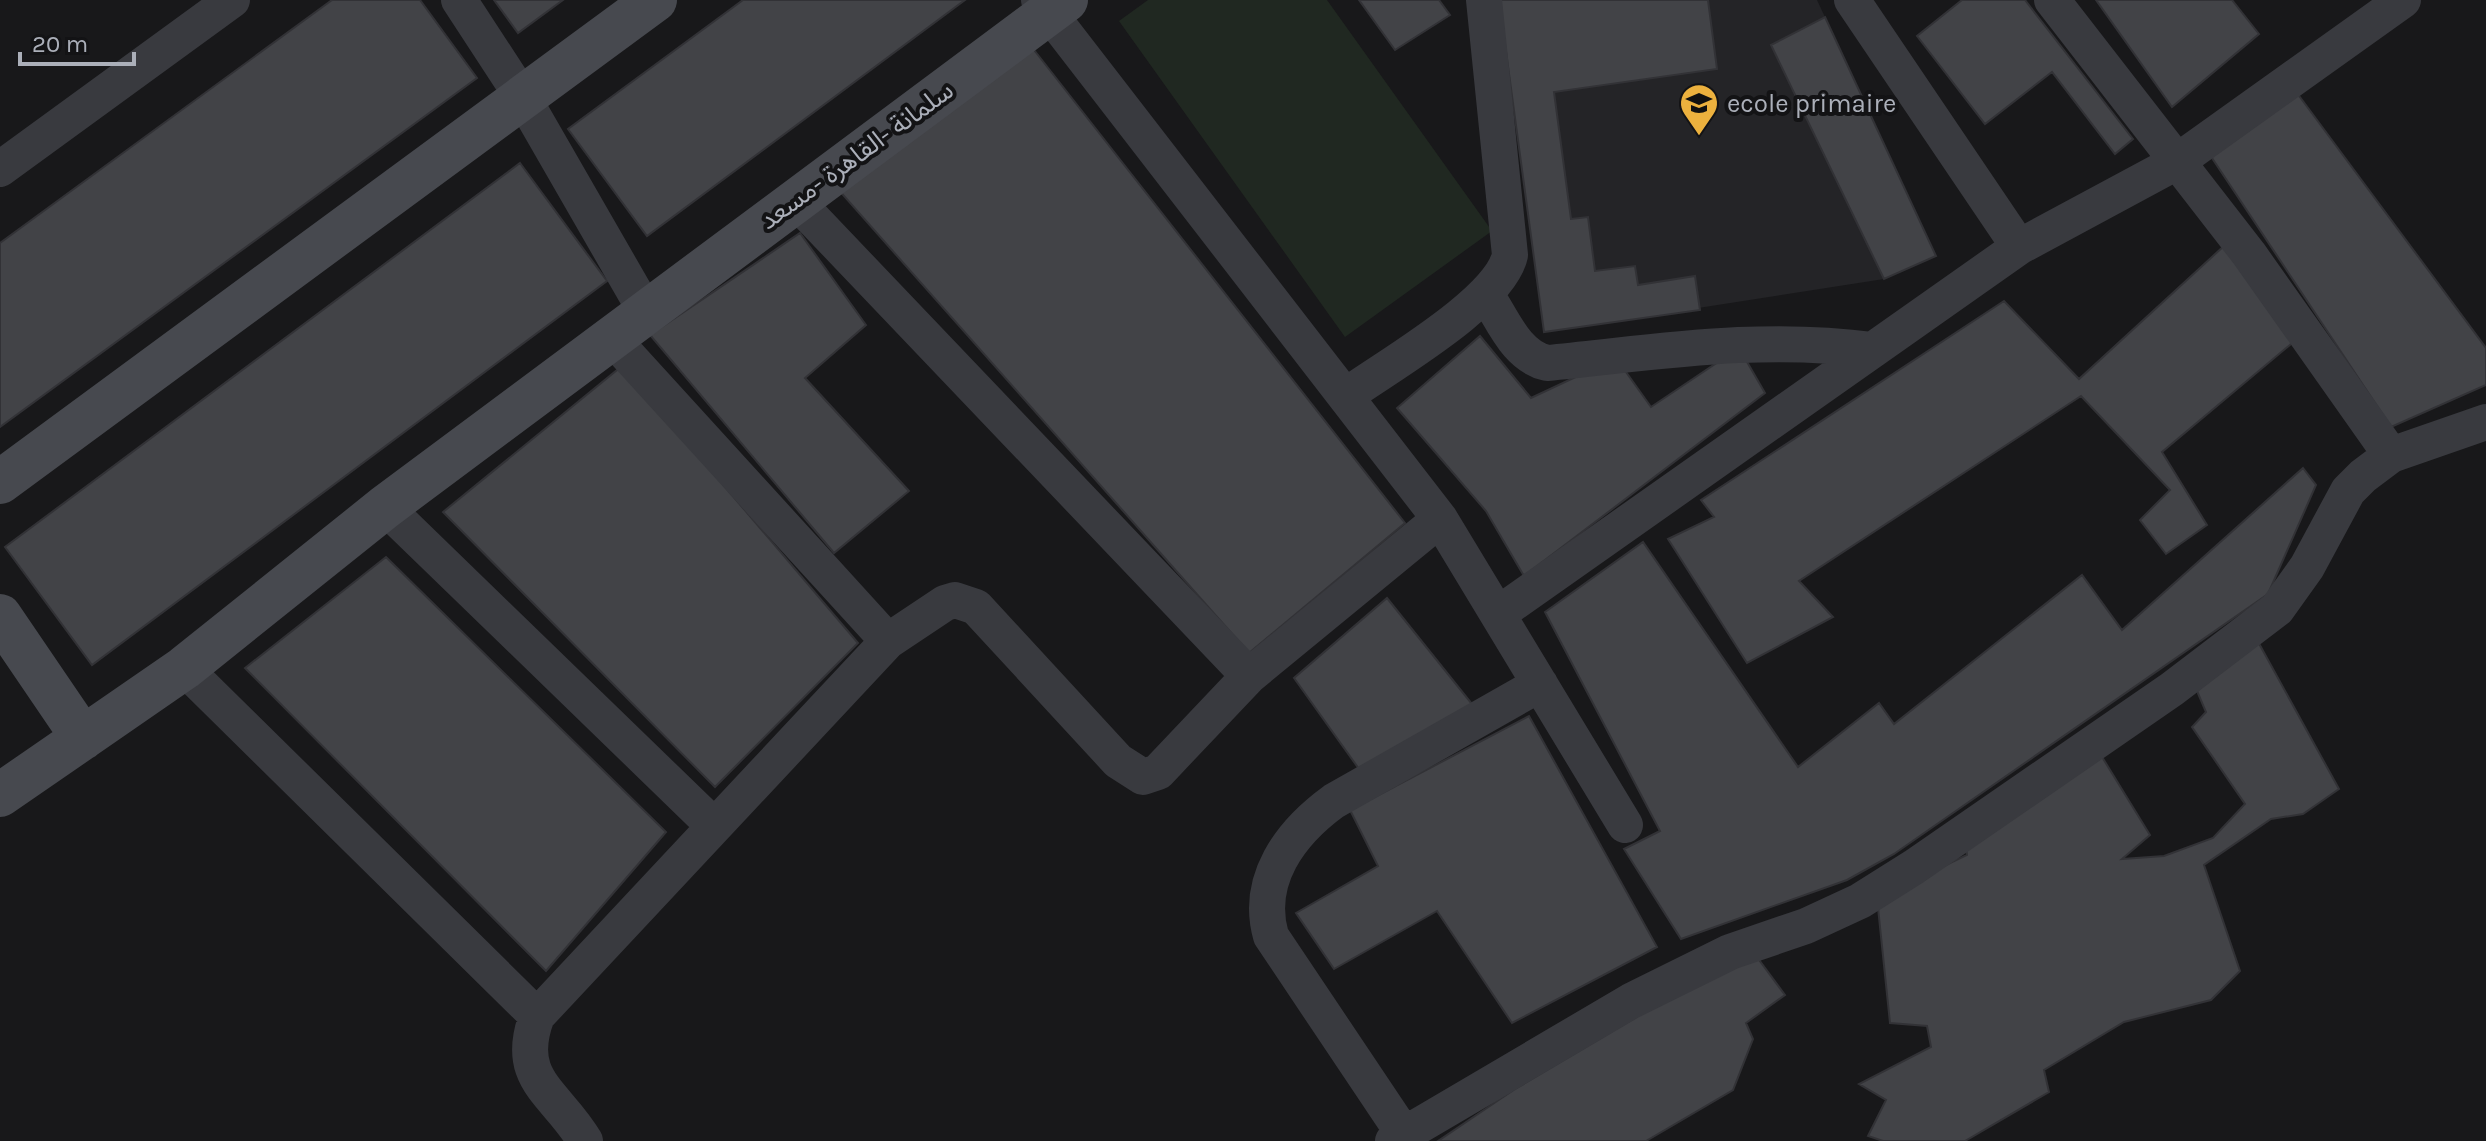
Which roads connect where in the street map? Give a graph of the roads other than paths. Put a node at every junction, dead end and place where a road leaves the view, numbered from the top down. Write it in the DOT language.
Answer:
graph roads {
  1 [pos="232,0"];
  2 [pos="459,0"];
  3 [pos="655,0"];
  4 [pos="1484,0"];
  5 [pos="1852,0"];
  6 [pos="2052,0"];
  7 [pos="2403,0"];
  8 [pos="1051,4"];
  9 [pos="523,98"];
  10 [pos="2175,163"];
  11 [pos="0,169"];
  12 [pos="795,200"];
  13 [pos="2019,247"];
  14 [pos="1487,296"];
  15 [pos="645,310"];
  16 [pos="611,337"];
  17 [pos="1873,350"];
  18 [pos="1347,395"];
  19 [pos="2486,422"];
  20 [pos="2391,455"];
  21 [pos="0,482"];
  22 [pos="385,507"];
  23 [pos="1440,519"];
  24 [pos="1498,614"];
  25 [pos="0,616"];
  26 [pos="888,641"];
  27 [pos="184,668"];
  28 [pos="1249,676"];
  29 [pos="1540,684"];
  30 [pos="83,738"];
  31 [pos="0,795"];
  32 [pos="1625,825"];
  33 [pos="714,826"];
  34 [pos="537,1016"];
  35 [pos="1398,1137"];
  36 [pos="585,1141"];
  1 -- 11 [label="street"];
  2 -- 9 [label="street"];
  3 -- 9 [label="street"];
  4 -- 14 [label="street"];
  5 -- 13 [label="street"];
  6 -- 10 [label="street"];
  7 -- 10 [label="street"];
  8 -- 12 [label="street, سلمانة -القاهرة -مسعد"];
  8 -- 18 [label="street"];
  9 -- 15 [label="street"];
  9 -- 21 [label="street"];
  10 -- 13 [label="street"];
  10 -- 20 [label="street"];
  12 -- 15 [label="street, سلمانة -القاهرة -مسعد"];
  12 -- 28 [label="street"];
  13 -- 17 [label="street"];
  14 -- 17 [label="street"];
  14 -- 18 [label="street"];
  15 -- 16 [label="street, سلمانة -القاهرة -مسعد"];
  16 -- 22 [label="street, سلمانة -القاهرة -مسعد"];
  16 -- 26 [label="street"];
  17 -- 24 [label="street"];
  18 -- 23 [label="street"];
  19 -- 20 [label="street"];
  20 -- 35 [label="street"];
  22 -- 27 [label="street, سلمانة -القاهرة -مسعد"];
  22 -- 33 [label="street"];
  23 -- 24 [label="street"];
  23 -- 28 [label="street"];
  24 -- 29 [label="street"];
  25 -- 30 [label="street"];
  26 -- 28 [label="street"];
  26 -- 33 [label="street"];
  27 -- 30 [label="street, سلمانة -القاهرة -مسعد"];
  27 -- 34 [label="street"];
  29 -- 32 [label="street"];
  29 -- 35 [label="street"];
  30 -- 31 [label="street, سلمانة -القاهرة -مسعد"];
  33 -- 34 [label="street"];
  34 -- 36 [label="street"];
}
